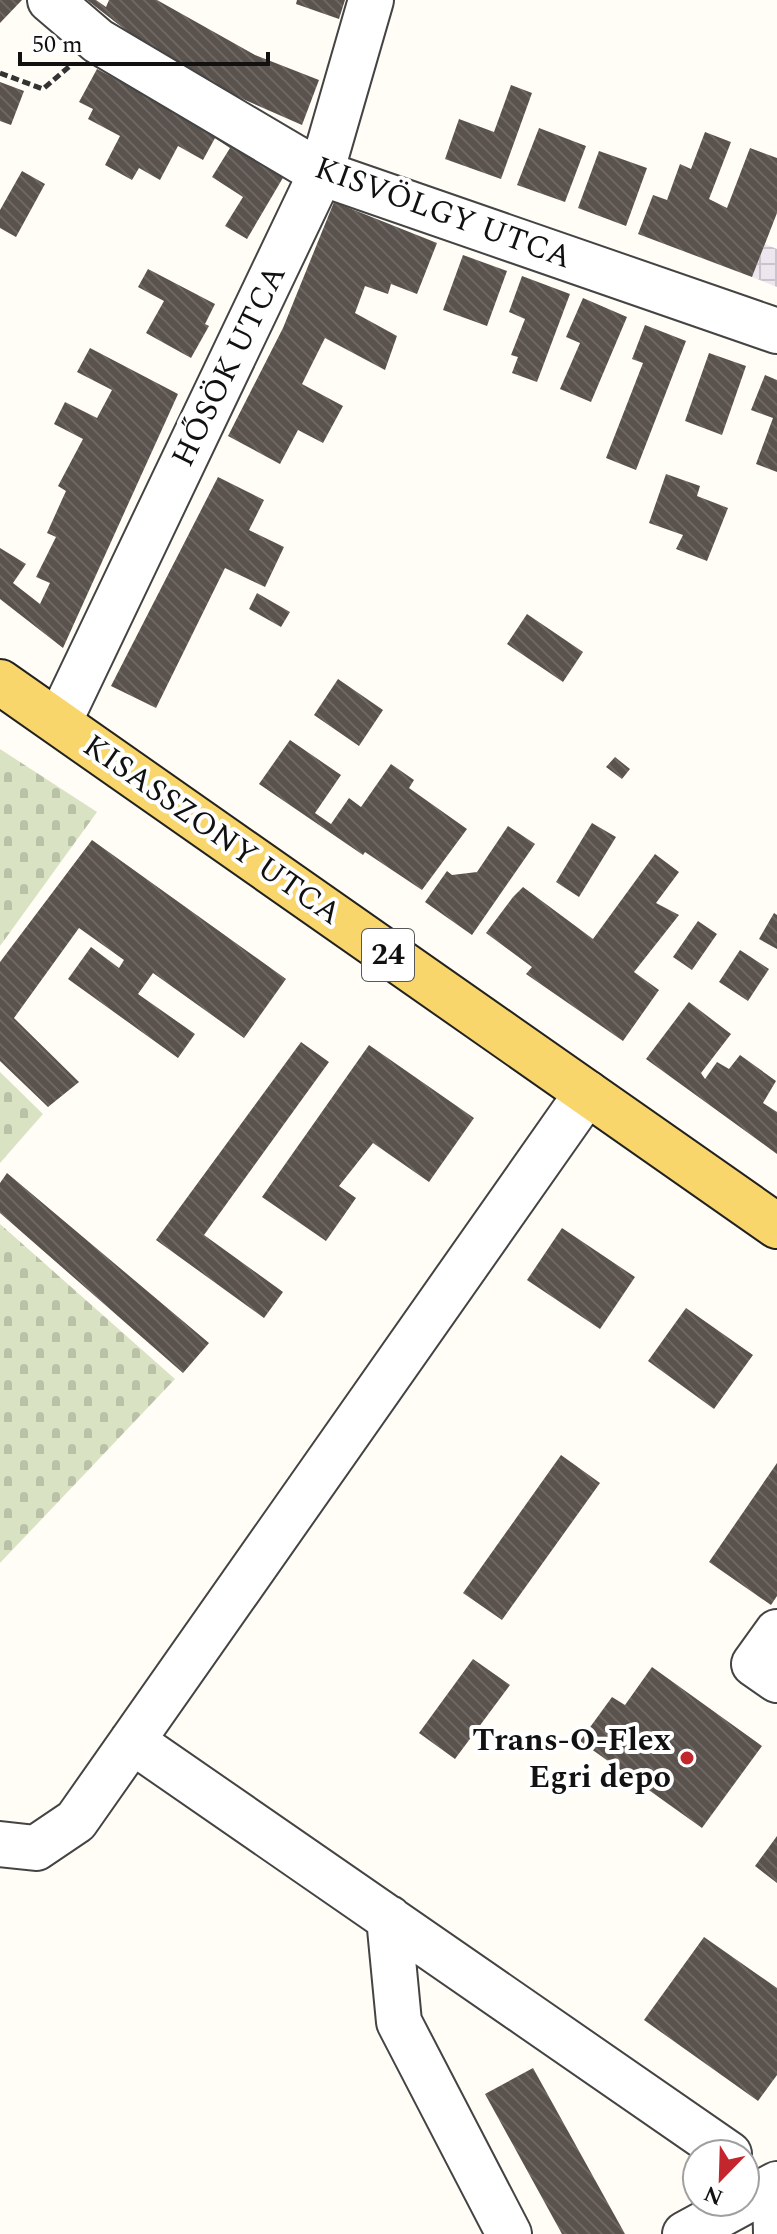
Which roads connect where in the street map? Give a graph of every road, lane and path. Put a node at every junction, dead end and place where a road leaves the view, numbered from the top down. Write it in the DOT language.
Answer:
graph roads {
  1 [pos="50,0"];
  2 [pos="371,0"];
  3 [pos="98,41"];
  4 [pos="0,73"];
  5 [pos="321,173"];
  6 [pos="777,331"];
  7 [pos="0,682"];
  8 [pos="59,722"];
  9 [pos="587,1093"];
  10 [pos="777,1226"];
  11 [pos="777,1632"];
  12 [pos="777,1680"];
  13 [pos="132,1741"];
  14 [pos="0,1844"];
  15 [pos="389,1918"];
  16 [pos="706,2138"];
  17 [pos="769,2181"];
  18 [pos="509,2234"];
  19 [pos="685,2234"];
  20 [pos="776,2234"];
  1 -- 3 [label="street, KISVÖLGY UTCA"];
  2 -- 5 [label="street, HŐSÖK UTCA"];
  3 -- 4 [label="path"];
  3 -- 5 [label="street, KISVÖLGY UTCA"];
  5 -- 6 [label="street, KISVÖLGY UTCA"];
  5 -- 8 [label="street, HŐSÖK UTCA"];
  7 -- 8 [label="main road, KISASSZONY UTCA / 24"];
  8 -- 9 [label="main road, KISASSZONY UTCA / 24"];
  9 -- 10 [label="main road, KISASSZONY UTCA / 24"];
  9 -- 13 [label="street"];
  11 -- 12 [label="street"];
  13 -- 14 [label="street"];
  13 -- 15 [label="street"];
  15 -- 16 [label="street"];
  15 -- 18 [label="street"];
  17 -- 19 [label="street"];
  17 -- 20 [label="street"];
}
